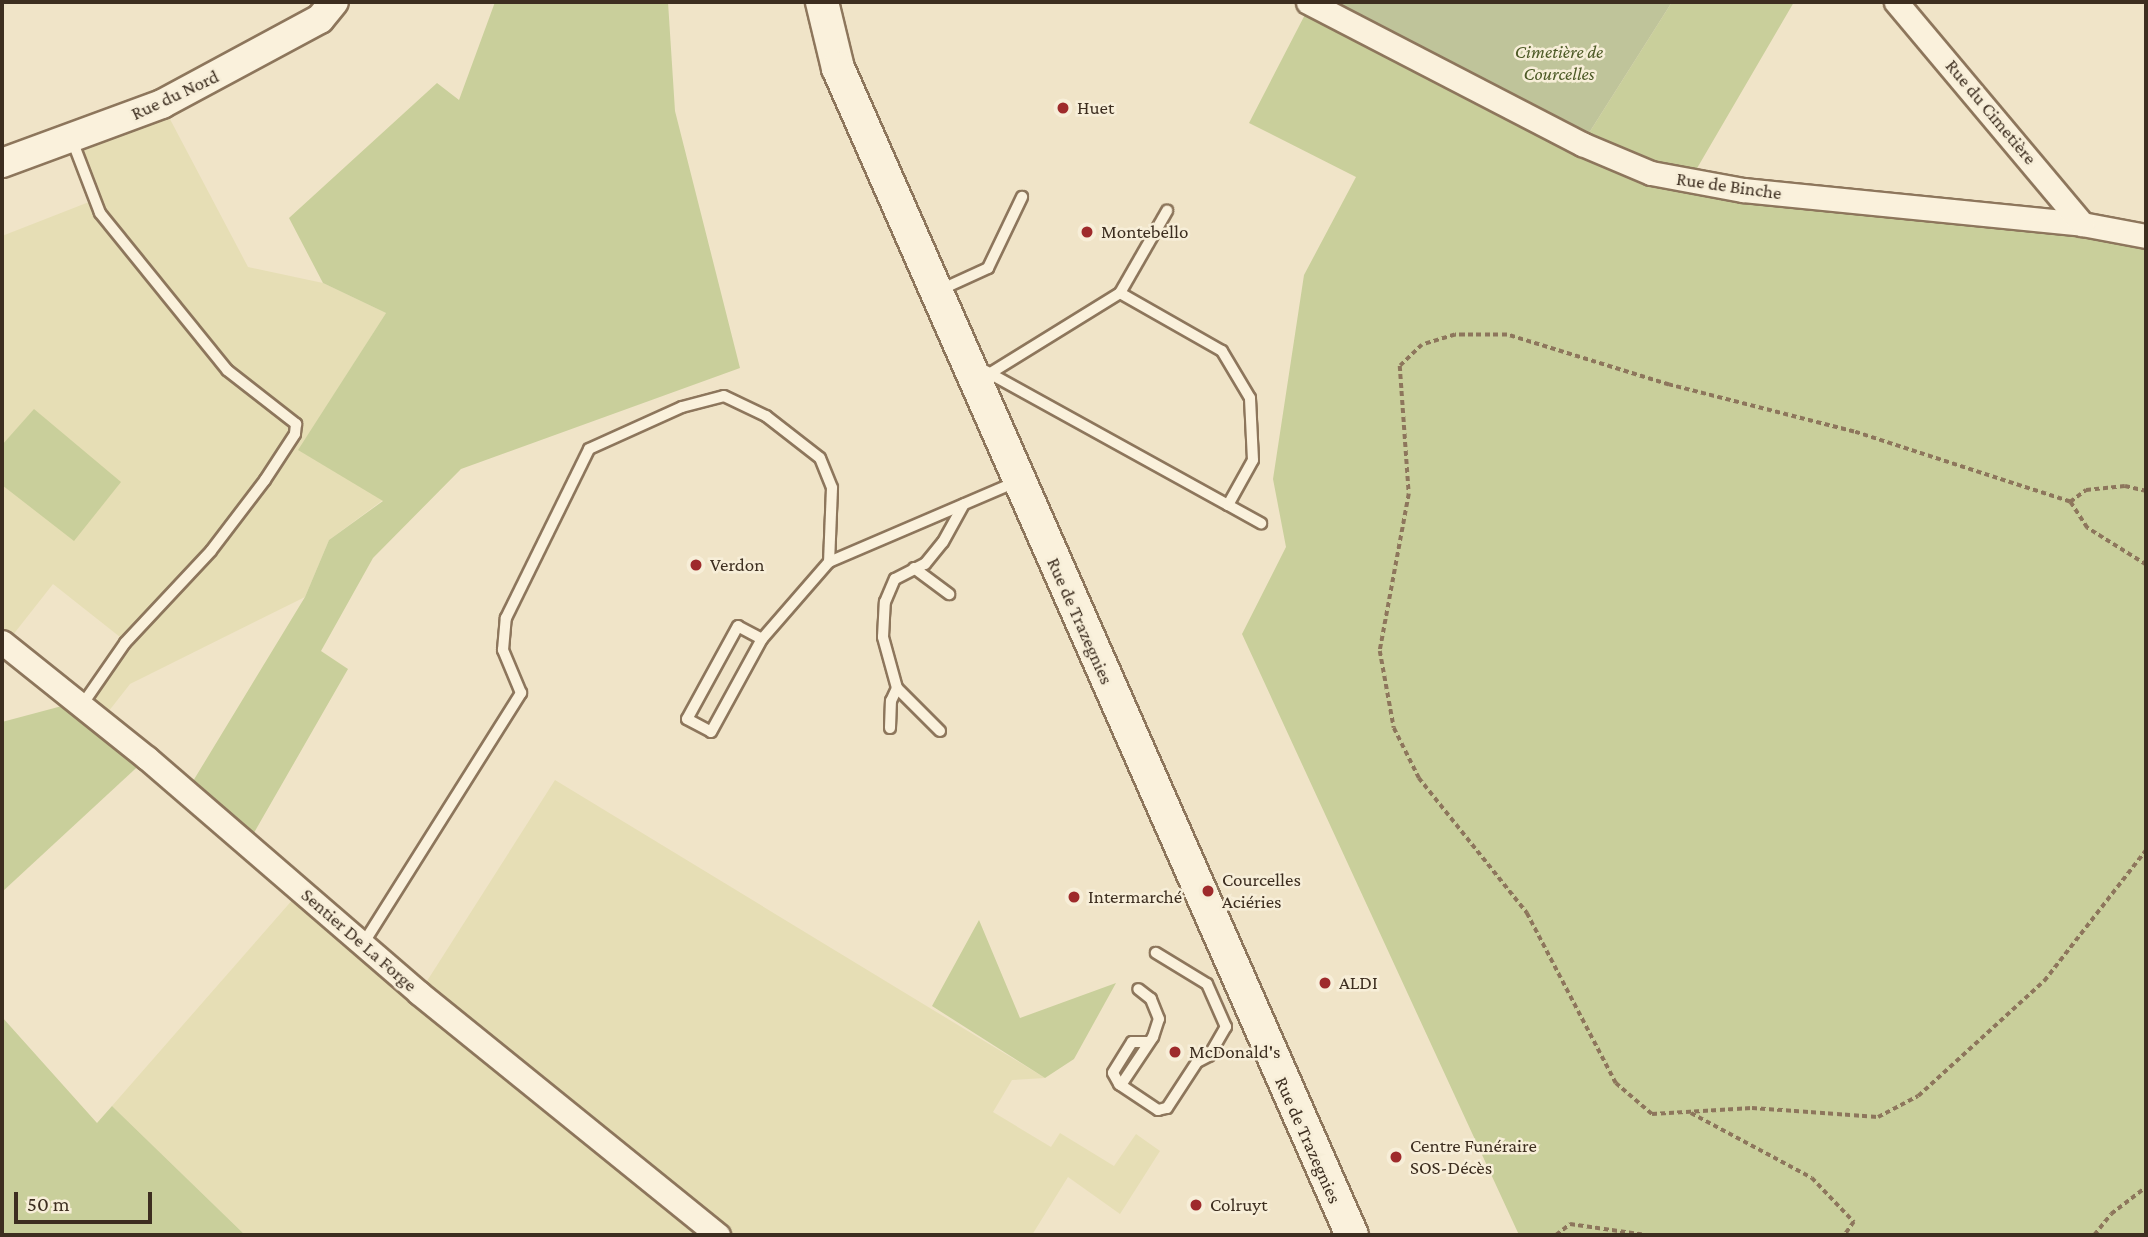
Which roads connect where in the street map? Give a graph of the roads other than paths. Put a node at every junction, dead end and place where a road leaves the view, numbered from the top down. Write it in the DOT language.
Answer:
graph roads {
  1 [pos="334,2"];
  2 [pos="822,2"];
  3 [pos="1308,2"];
  4 [pos="1896,2"];
  5 [pos="72,140"];
  6 [pos="2,163"];
  7 [pos="1022,197"];
  8 [pos="1167,211"];
  9 [pos="2082,224"];
  10 [pos="2143,231"];
  11 [pos="937,291"];
  12 [pos="1120,293"];
  13 [pos="979,368"];
  14 [pos="1018,480"];
  15 [pos="964,504"];
  16 [pos="1228,505"];
  17 [pos="1261,523"];
  18 [pos="829,562"];
  19 [pos="914,568"];
  20 [pos="949,594"];
  21 [pos="762,639"];
  22 [pos="2,642"];
  23 [pos="897,688"];
  24 [pos="82,705"];
  25 [pos="890,728"];
  26 [pos="940,731"];
  27 [pos="363,944"];
  28 [pos="1156,953"];
  29 [pos="1138,989"];
  30 [pos="718,1235"];
  31 [pos="1352,1235"];
  1 -- 5 [label="street, Rue du Nord"];
  2 -- 11 [label="main road, Rue de Trazegnies"];
  3 -- 9 [label="street, Rue de Binche"];
  4 -- 9 [label="street, Rue du Cimetière"];
  5 -- 6 [label="street, Rue du Nord"];
  5 -- 24 [label="lane"];
  7 -- 11 [label="lane"];
  8 -- 12 [label="lane"];
  9 -- 10 [label="street, Rue de Binche"];
  11 -- 13 [label="main road, Rue de Trazegnies"];
  12 -- 13 [label="lane"];
  12 -- 16 [label="lane"];
  13 -- 14 [label="main road, Rue de Trazegnies"];
  13 -- 16 [label="lane"];
  14 -- 15 [label="lane"];
  14 -- 31 [label="main road, Rue de Trazegnies"];
  15 -- 18 [label="lane"];
  15 -- 19 [label="lane"];
  16 -- 17 [label="lane"];
  18 -- 21 [label="lane"];
  18 -- 27 [label="lane"];
  19 -- 20 [label="lane"];
  19 -- 23 [label="lane"];
  21 -- 21 [label="lane"];
  22 -- 24 [label="street, Sentier De La Forge"];
  23 -- 25 [label="lane"];
  23 -- 26 [label="lane"];
  24 -- 27 [label="street, Sentier De La Forge"];
  27 -- 30 [label="street, Sentier De La Forge"];
  28 -- 29 [label="lane"];
}
